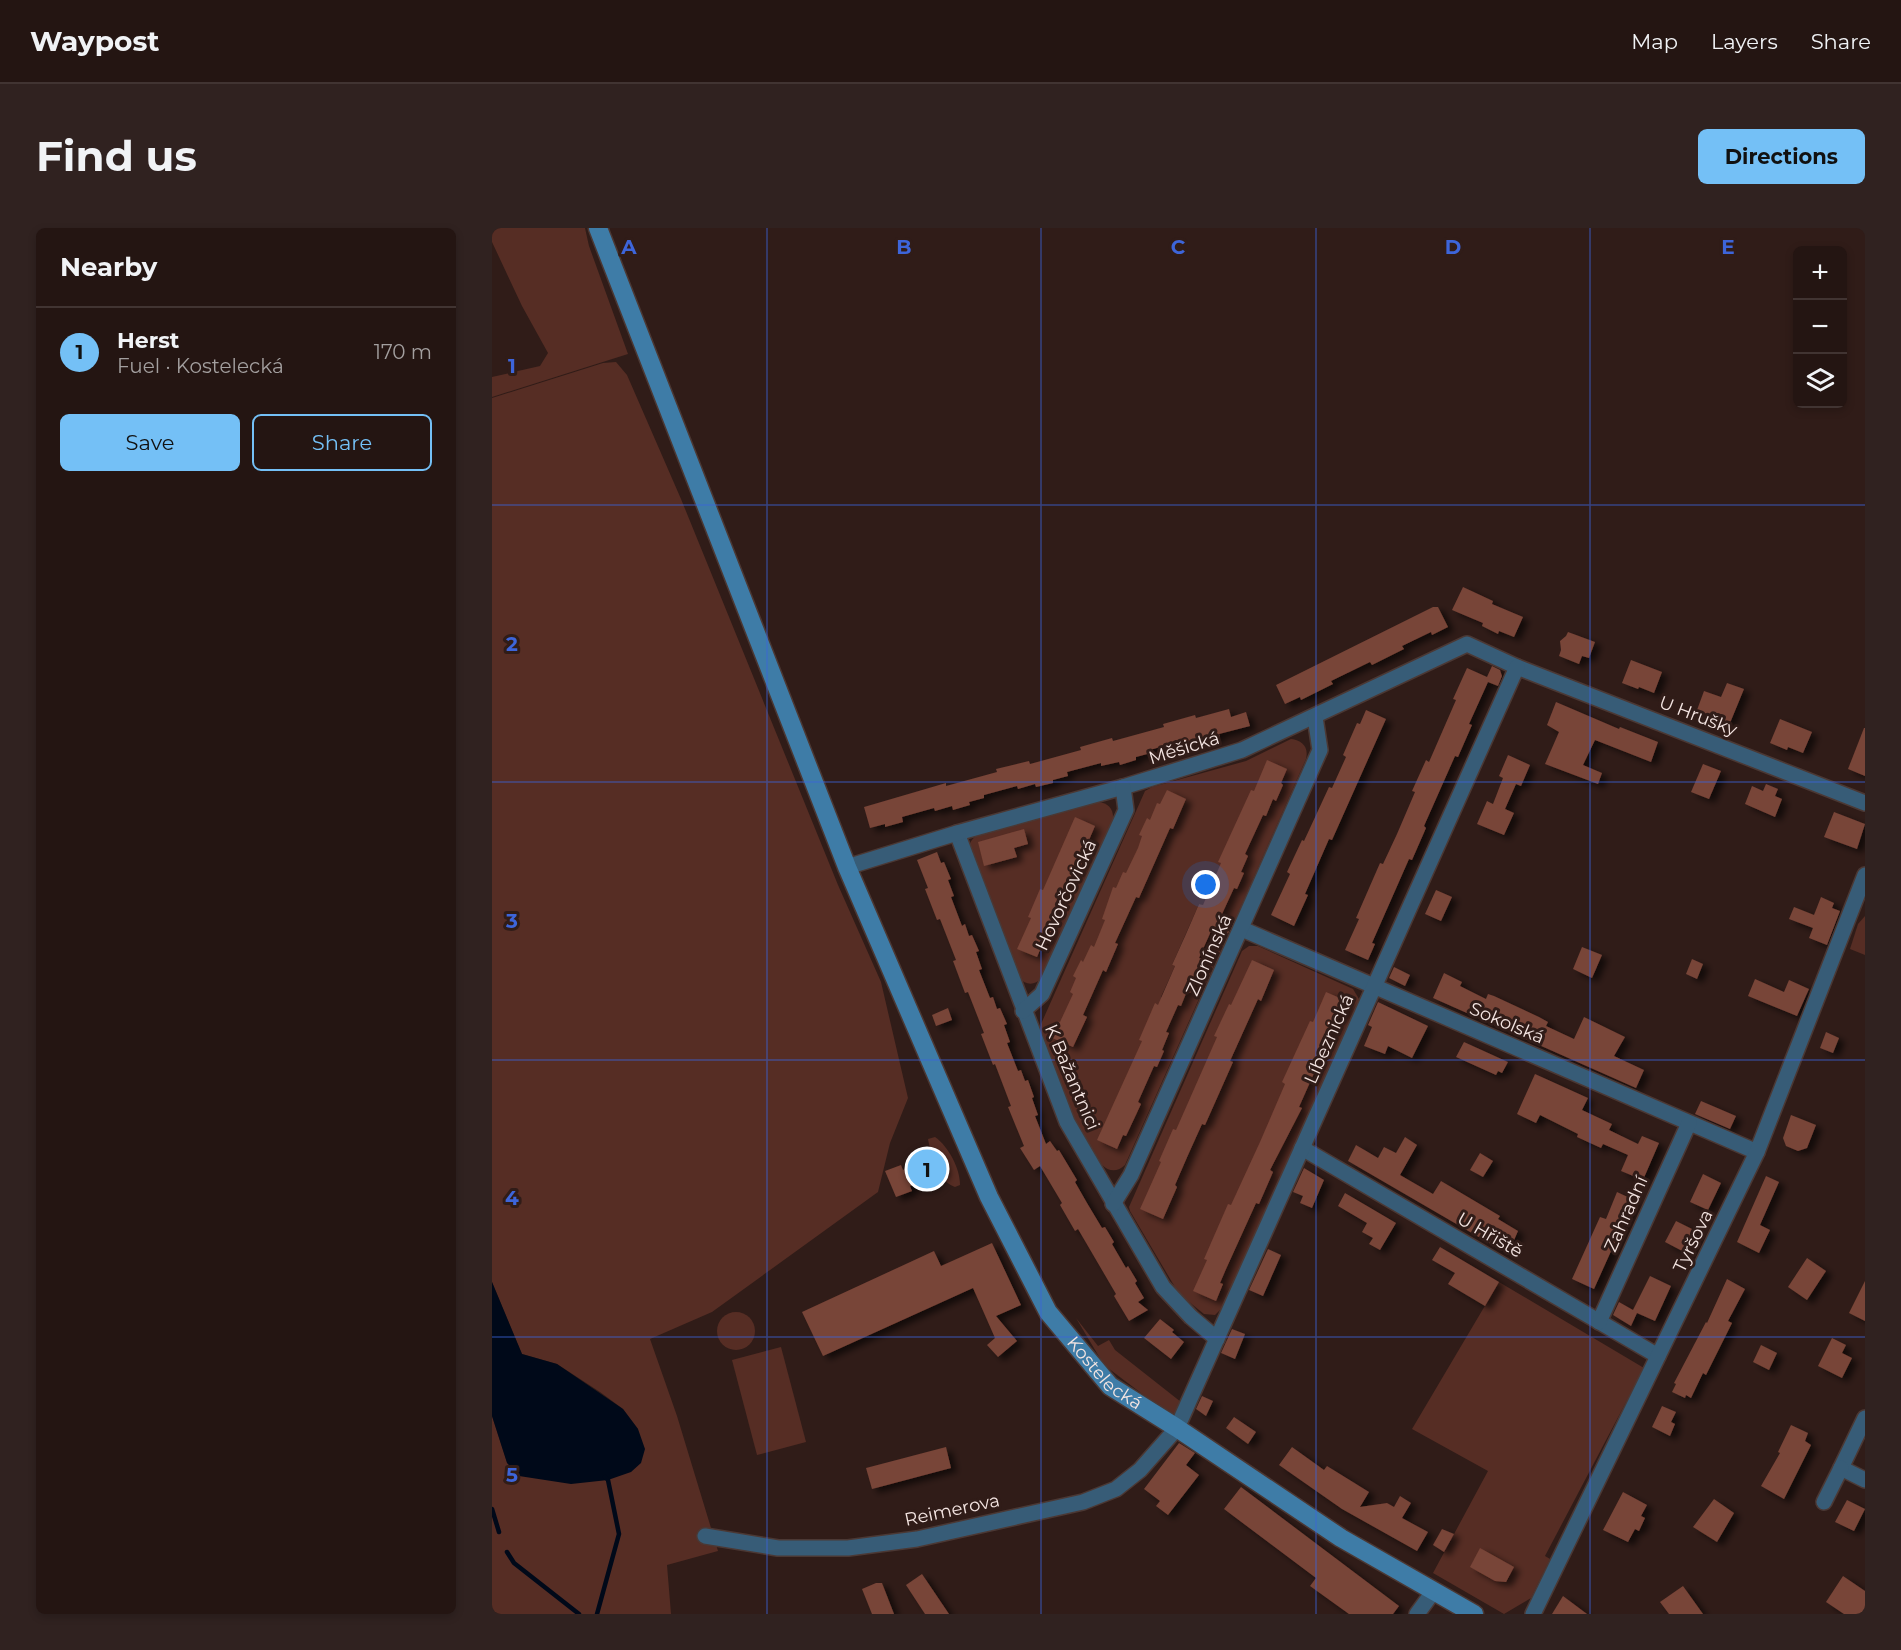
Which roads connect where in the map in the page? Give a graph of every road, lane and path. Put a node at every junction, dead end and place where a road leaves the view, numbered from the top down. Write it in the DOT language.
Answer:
graph roads {
  1 [pos="598,228"];
  2 [pos="1517,667"];
  3 [pos="1315,717"];
  4 [pos="1124,788"];
  5 [pos="1865,802"];
  6 [pos="957,832"];
  7 [pos="847,867"];
  8 [pos="1864,885"];
  9 [pos="1242,929"];
  10 [pos="1373,987"];
  11 [pos="1023,1011"];
  12 [pos="1689,1123"];
  13 [pos="1302,1148"];
  14 [pos="1757,1152"];
  15 [pos="1113,1204"];
  16 [pos="1599,1322"];
  17 [pos="1217,1339"];
  18 [pos="1658,1356"];
  19 [pos="1865,1418"];
  20 [pos="1177,1428"];
  21 [pos="1841,1468"];
  22 [pos="1865,1480"];
  23 [pos="1824,1502"];
  24 [pos="705,1536"];
  25 [pos="1433,1592"];
  26 [pos="1417,1614"];
  27 [pos="1474,1614"];
  28 [pos="1533,1614"];
  1 -- 7 [label="main road, Kostelecká"];
  2 -- 3 [label="street, Měšická"];
  2 -- 5 [label="street, U Hrušky"];
  2 -- 10 [label="street, Líbeznická"];
  3 -- 4 [label="street, Měšická"];
  3 -- 9 [label="street, Zlonínská"];
  4 -- 6 [label="street, Měšická"];
  4 -- 11 [label="street, Hovorčovická"];
  6 -- 7 [label="street, Měšická"];
  6 -- 11 [label="street, K Bažantnici"];
  7 -- 20 [label="main road, Kostelecká"];
  8 -- 14 [label="street, Tyršova"];
  9 -- 10 [label="street, Sokolská"];
  9 -- 15 [label="street, Zlonínská"];
  10 -- 12 [label="street, Sokolská"];
  10 -- 13 [label="street, Líbeznická"];
  11 -- 15 [label="street, K Bažantnici"];
  12 -- 14 [label="street, Sokolská"];
  12 -- 16 [label="street, Zahradní"];
  13 -- 16 [label="street, U Hřiště"];
  13 -- 17 [label="street, Líbeznická"];
  14 -- 18 [label="street, Tyršova"];
  15 -- 17 [label="street, K Bažantnici"];
  16 -- 18 [label="street, U Hřiště"];
  17 -- 20 [label="street, Líbeznická"];
  18 -- 28 [label="street, Tyršova"];
  19 -- 21 [label="street"];
  20 -- 24 [label="street, Reimerova"];
  20 -- 25 [label="main road, Kostelecká"];
  21 -- 22 [label="street"];
  21 -- 23 [label="street"];
  25 -- 26 [label="street"];
  25 -- 27 [label="main road, Kostelecká"];
}
